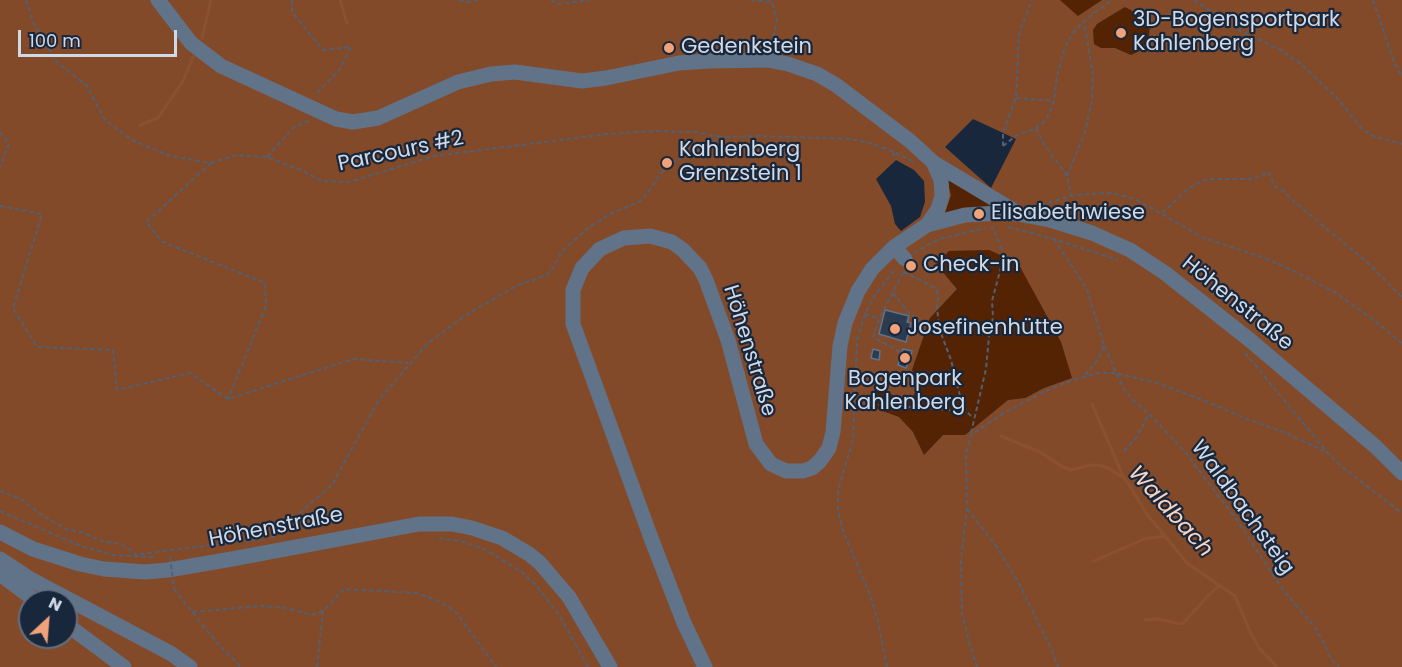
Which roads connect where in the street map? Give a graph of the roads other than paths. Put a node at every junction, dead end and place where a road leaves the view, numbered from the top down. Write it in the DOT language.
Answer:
graph roads {
  1 [pos="158,0"];
  2 [pos="931,168"];
  3 [pos="1018,214"];
  4 [pos="927,225"];
  5 [pos="894,247"];
  6 [pos="905,265"];
  7 [pos="1402,473"];
  8 [pos="0,532"];
  9 [pos="0,559"];
  10 [pos="0,574"];
  11 [pos="20,589"];
  12 [pos="78,633"];
  13 [pos="124,667"];
  14 [pos="190,667"];
  15 [pos="610,667"];
  16 [pos="705,667"];
  1 -- 2 [label="street, Höhenstraße"];
  2 -- 3 [label="street, Höhenstraße"];
  2 -- 4 [label="street, Höhenstraße"];
  3 -- 4 [label="street, Höhenstraße"];
  3 -- 7 [label="street, Höhenstraße"];
  4 -- 5 [label="street, Höhenstraße"];
  5 -- 6 [label="street"];
  5 -- 16 [label="street, Höhenstraße"];
  8 -- 15 [label="street, Höhenstraße"];
  9 -- 14 [label="street"];
  10 -- 11 [label="street"];
  12 -- 13 [label="street"];
}
